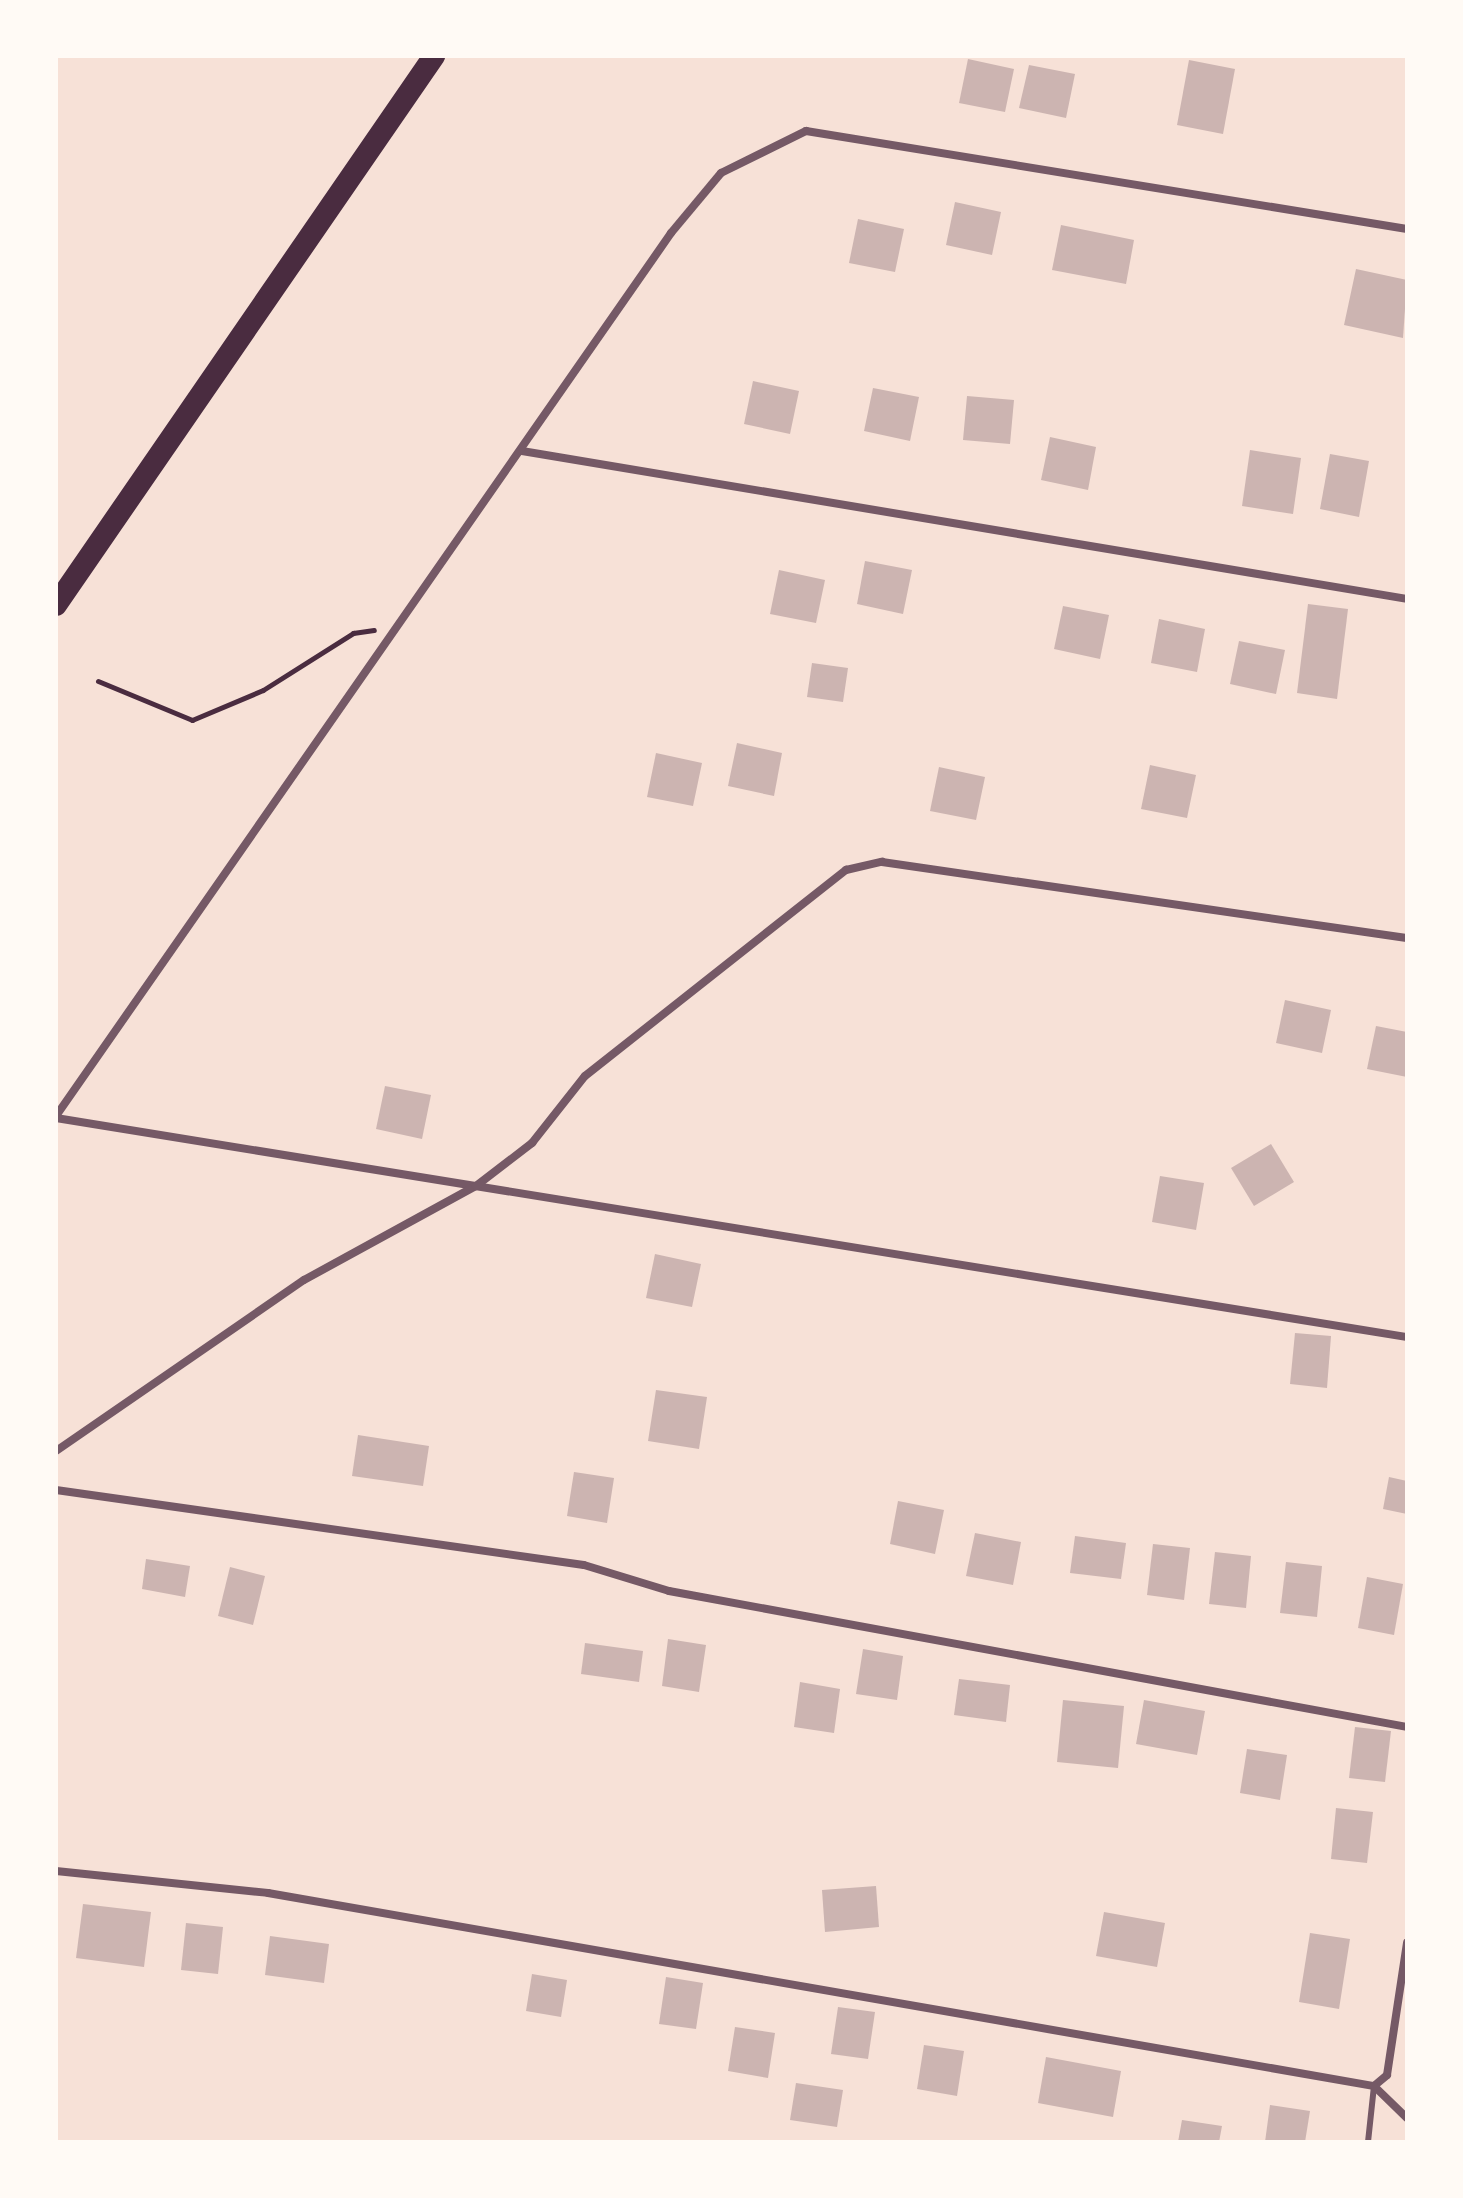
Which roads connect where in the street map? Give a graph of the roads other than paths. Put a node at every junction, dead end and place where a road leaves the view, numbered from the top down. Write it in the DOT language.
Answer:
graph roads {
  1 [pos="434,56"];
  2 [pos="1407,229"];
  3 [pos="522,451"];
  4 [pos="1407,599"];
  5 [pos="56,605"];
  6 [pos="1407,938"];
  7 [pos="56,1117"];
  8 [pos="476,1186"];
  9 [pos="1407,1337"];
  10 [pos="56,1451"];
  11 [pos="56,1490"];
  12 [pos="1407,1727"];
  13 [pos="56,1871"];
  14 [pos="1407,1942"];
  15 [pos="1374,2086"];
  16 [pos="1407,2118"];
  17 [pos="1368,2142"];
  1 -- 5 [label="highway"];
  2 -- 3 [label="street"];
  3 -- 4 [label="street"];
  3 -- 7 [label="street"];
  6 -- 8 [label="street"];
  7 -- 8 [label="street"];
  8 -- 9 [label="street"];
  8 -- 10 [label="street"];
  11 -- 12 [label="street"];
  13 -- 15 [label="street"];
  14 -- 15 [label="street"];
  15 -- 16 [label="street"];
  15 -- 17 [label="lane"];
}
